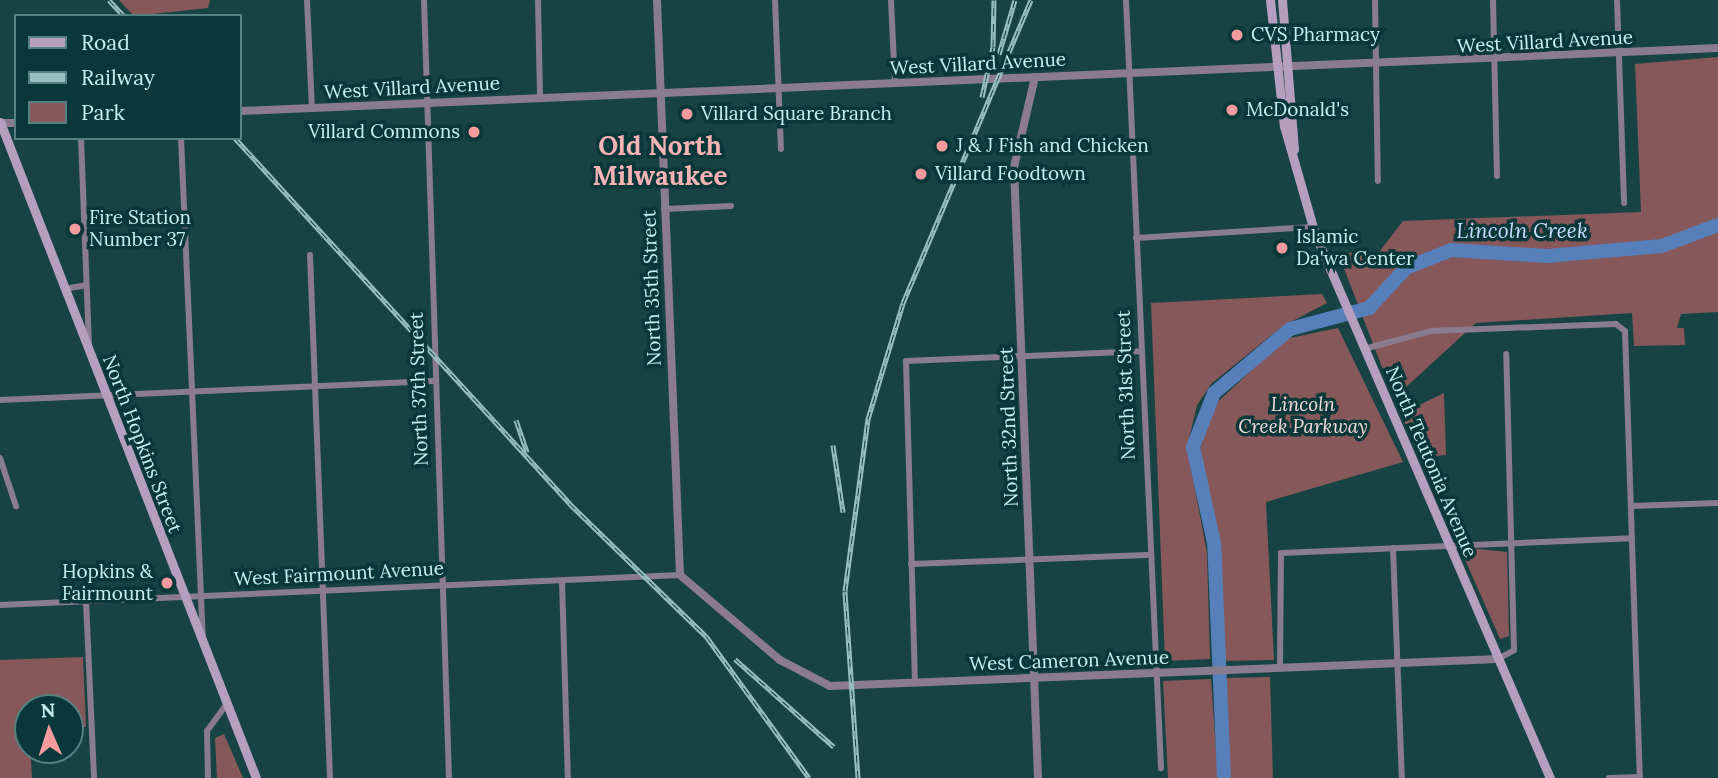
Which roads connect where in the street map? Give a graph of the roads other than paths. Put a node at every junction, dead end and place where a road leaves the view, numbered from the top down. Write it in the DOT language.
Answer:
graph roads {
  1 [pos="307,0"];
  2 [pos="424,0"];
  3 [pos="538,0"];
  4 [pos="657,0"];
  5 [pos="775,0"];
  6 [pos="891,0"];
  7 [pos="1126,0"];
  8 [pos="1270,0"];
  9 [pos="1282,0"];
  10 [pos="1375,0"];
  11 [pos="1493,0"];
  12 [pos="1617,0"];
  13 [pos="1718,48"];
  14 [pos="1617,55"];
  15 [pos="1493,61"];
  16 [pos="1376,65"];
  17 [pos="1290,68"];
  18 [pos="1277,69"];
  19 [pos="1129,74"];
  20 [pos="1035,77"];
  21 [pos="895,84"];
  22 [pos="779,89"];
  23 [pos="660,93"];
  24 [pos="540,98"];
  25 [pos="427,104"];
  26 [pos="312,108"];
  27 [pos="242,111"];
  28 [pos="0,123"];
  29 [pos="81,140"];
  30 [pos="181,140"];
  31 [pos="781,149"];
  32 [pos="1293,155"];
  33 [pos="1497,176"];
  34 [pos="1378,181"];
  35 [pos="1623,202"];
  36 [pos="731,206"];
  37 [pos="664,209"];
  38 [pos="1312,227"];
  39 [pos="1136,238"];
  40 [pos="310,255"];
  41 [pos="86,285"];
  42 [pos="64,289"];
  43 [pos="1363,346"];
  44 [pos="1141,351"];
  45 [pos="88,352"];
  46 [pos="1506,354"];
  47 [pos="1022,355"];
  48 [pos="434,381"];
  49 [pos="314,385"];
  50 [pos="193,392"];
  51 [pos="104,395"];
  52 [pos="0,400"];
  53 [pos="0,458"];
  54 [pos="1718,503"];
  55 [pos="16,506"];
  56 [pos="1632,506"];
  57 [pos="1632,538"];
  58 [pos="1513,542"];
  59 [pos="1448,546"];
  60 [pos="1393,548"];
  61 [pos="1147,555"];
  62 [pos="1030,560"];
  63 [pos="911,564"];
  64 [pos="680,575"];
  65 [pos="562,581"];
  66 [pos="442,585"];
  67 [pos="322,591"];
  68 [pos="201,596"];
  69 [pos="183,597"];
  70 [pos="86,601"];
  71 [pos="0,605"];
  72 [pos="204,653"];
  73 [pos="1498,659"];
  74 [pos="1399,663"];
  75 [pos="1280,667"];
  76 [pos="1154,673"];
  77 [pos="1034,677"];
  78 [pos="915,682"];
  79 [pos="225,706"];
  80 [pos="1161,768"];
  81 [pos="94,778"];
  82 [pos="208,778"];
  83 [pos="256,778"];
  84 [pos="330,778"];
  85 [pos="449,778"];
  86 [pos="568,778"];
  87 [pos="1038,778"];
  88 [pos="1402,778"];
  89 [pos="1550,778"];
  90 [pos="1609,778"];
  91 [pos="1640,778"];
  1 -- 26 [label="street"];
  2 -- 25 [label="street, North 37th Street"];
  3 -- 24 [label="street"];
  4 -- 23 [label="street, North 35th Street"];
  5 -- 22 [label="street"];
  6 -- 21 [label="street"];
  7 -- 19 [label="street, North 31st Street"];
  8 -- 18 [label="main road, North Teutonia Avenue"];
  9 -- 17 [label="main road, North Teutonia Avenue"];
  10 -- 16 [label="street"];
  11 -- 15 [label="street"];
  12 -- 14 [label="street"];
  13 -- 14 [label="street, West Villard Avenue"];
  14 -- 15 [label="street, West Villard Avenue"];
  14 -- 35 [label="street"];
  15 -- 16 [label="street, West Villard Avenue"];
  15 -- 33 [label="street"];
  16 -- 17 [label="street, West Villard Avenue"];
  16 -- 34 [label="street"];
  17 -- 18 [label="street, West Villard Avenue"];
  17 -- 32 [label="main road, North Teutonia Avenue"];
  18 -- 19 [label="street, West Villard Avenue"];
  18 -- 32 [label="main road, North Teutonia Avenue"];
  19 -- 20 [label="street, West Villard Avenue"];
  19 -- 39 [label="street, North 31st Street"];
  20 -- 21 [label="street, West Villard Avenue"];
  20 -- 47 [label="street, North 32nd Street"];
  21 -- 22 [label="street, West Villard Avenue"];
  22 -- 23 [label="street, West Villard Avenue"];
  22 -- 31 [label="street"];
  23 -- 24 [label="street, West Villard Avenue"];
  23 -- 37 [label="street, North 35th Street"];
  24 -- 25 [label="street, West Villard Avenue"];
  25 -- 26 [label="street, West Villard Avenue"];
  25 -- 48 [label="street, North 37th Street"];
  26 -- 27 [label="street, West Villard Avenue"];
  28 -- 42 [label="main road, North Hopkins Street"];
  29 -- 41 [label="street"];
  30 -- 50 [label="street"];
  32 -- 38 [label="main road, North Teutonia Avenue"];
  36 -- 37 [label="street"];
  37 -- 64 [label="street, North 35th Street"];
  38 -- 39 [label="street"];
  38 -- 43 [label="main road, North Teutonia Avenue"];
  39 -- 44 [label="street, North 31st Street"];
  40 -- 49 [label="street"];
  41 -- 42 [label="street"];
  41 -- 45 [label="street"];
  42 -- 45 [label="main road, North Hopkins Street"];
  43 -- 56 [label="street"];
  43 -- 59 [label="main road, North Teutonia Avenue"];
  44 -- 47 [label="street"];
  44 -- 61 [label="street, North 31st Street"];
  45 -- 51 [label="main road, North Hopkins Street"];
  46 -- 58 [label="street"];
  47 -- 62 [label="street, North 32nd Street"];
  47 -- 63 [label="street"];
  48 -- 49 [label="street"];
  48 -- 66 [label="street, North 37th Street"];
  49 -- 50 [label="street"];
  49 -- 67 [label="street"];
  50 -- 51 [label="street"];
  50 -- 68 [label="street"];
  51 -- 52 [label="street"];
  51 -- 69 [label="main road, North Hopkins Street"];
  53 -- 55 [label="street"];
  54 -- 56 [label="street"];
  56 -- 57 [label="street"];
  57 -- 58 [label="street"];
  57 -- 91 [label="street"];
  58 -- 59 [label="street"];
  58 -- 73 [label="street"];
  59 -- 60 [label="street"];
  59 -- 73 [label="main road, North Teutonia Avenue"];
  60 -- 74 [label="street"];
  60 -- 75 [label="street"];
  61 -- 62 [label="street"];
  61 -- 76 [label="street, North 31st Street"];
  62 -- 63 [label="street"];
  62 -- 77 [label="street, North 32nd Street"];
  63 -- 78 [label="street"];
  64 -- 65 [label="street, West Fairmount Avenue"];
  64 -- 78 [label="street, West Cameron Avenue"];
  65 -- 66 [label="street, West Fairmount Avenue"];
  65 -- 86 [label="street"];
  66 -- 67 [label="street, West Fairmount Avenue"];
  66 -- 85 [label="street, North 37th Street"];
  67 -- 68 [label="street, West Fairmount Avenue"];
  67 -- 84 [label="street"];
  68 -- 69 [label="street, West Fairmount Avenue"];
  68 -- 72 [label="street"];
  69 -- 70 [label="street, West Fairmount Avenue"];
  69 -- 72 [label="main road, North Hopkins Street"];
  70 -- 71 [label="street, West Fairmount Avenue"];
  70 -- 81 [label="street"];
  72 -- 79 [label="main road, North Hopkins Street"];
  73 -- 74 [label="street, West Cameron Avenue"];
  73 -- 89 [label="main road, North Teutonia Avenue"];
  74 -- 75 [label="street, West Cameron Avenue"];
  74 -- 88 [label="street"];
  75 -- 76 [label="street, West Cameron Avenue"];
  76 -- 77 [label="street, West Cameron Avenue"];
  76 -- 80 [label="street, North 31st Street"];
  77 -- 78 [label="street, West Cameron Avenue"];
  77 -- 87 [label="street, North 32nd Street"];
  79 -- 82 [label="street"];
  79 -- 83 [label="main road, North Hopkins Street"];
  90 -- 91 [label="street"];
}
